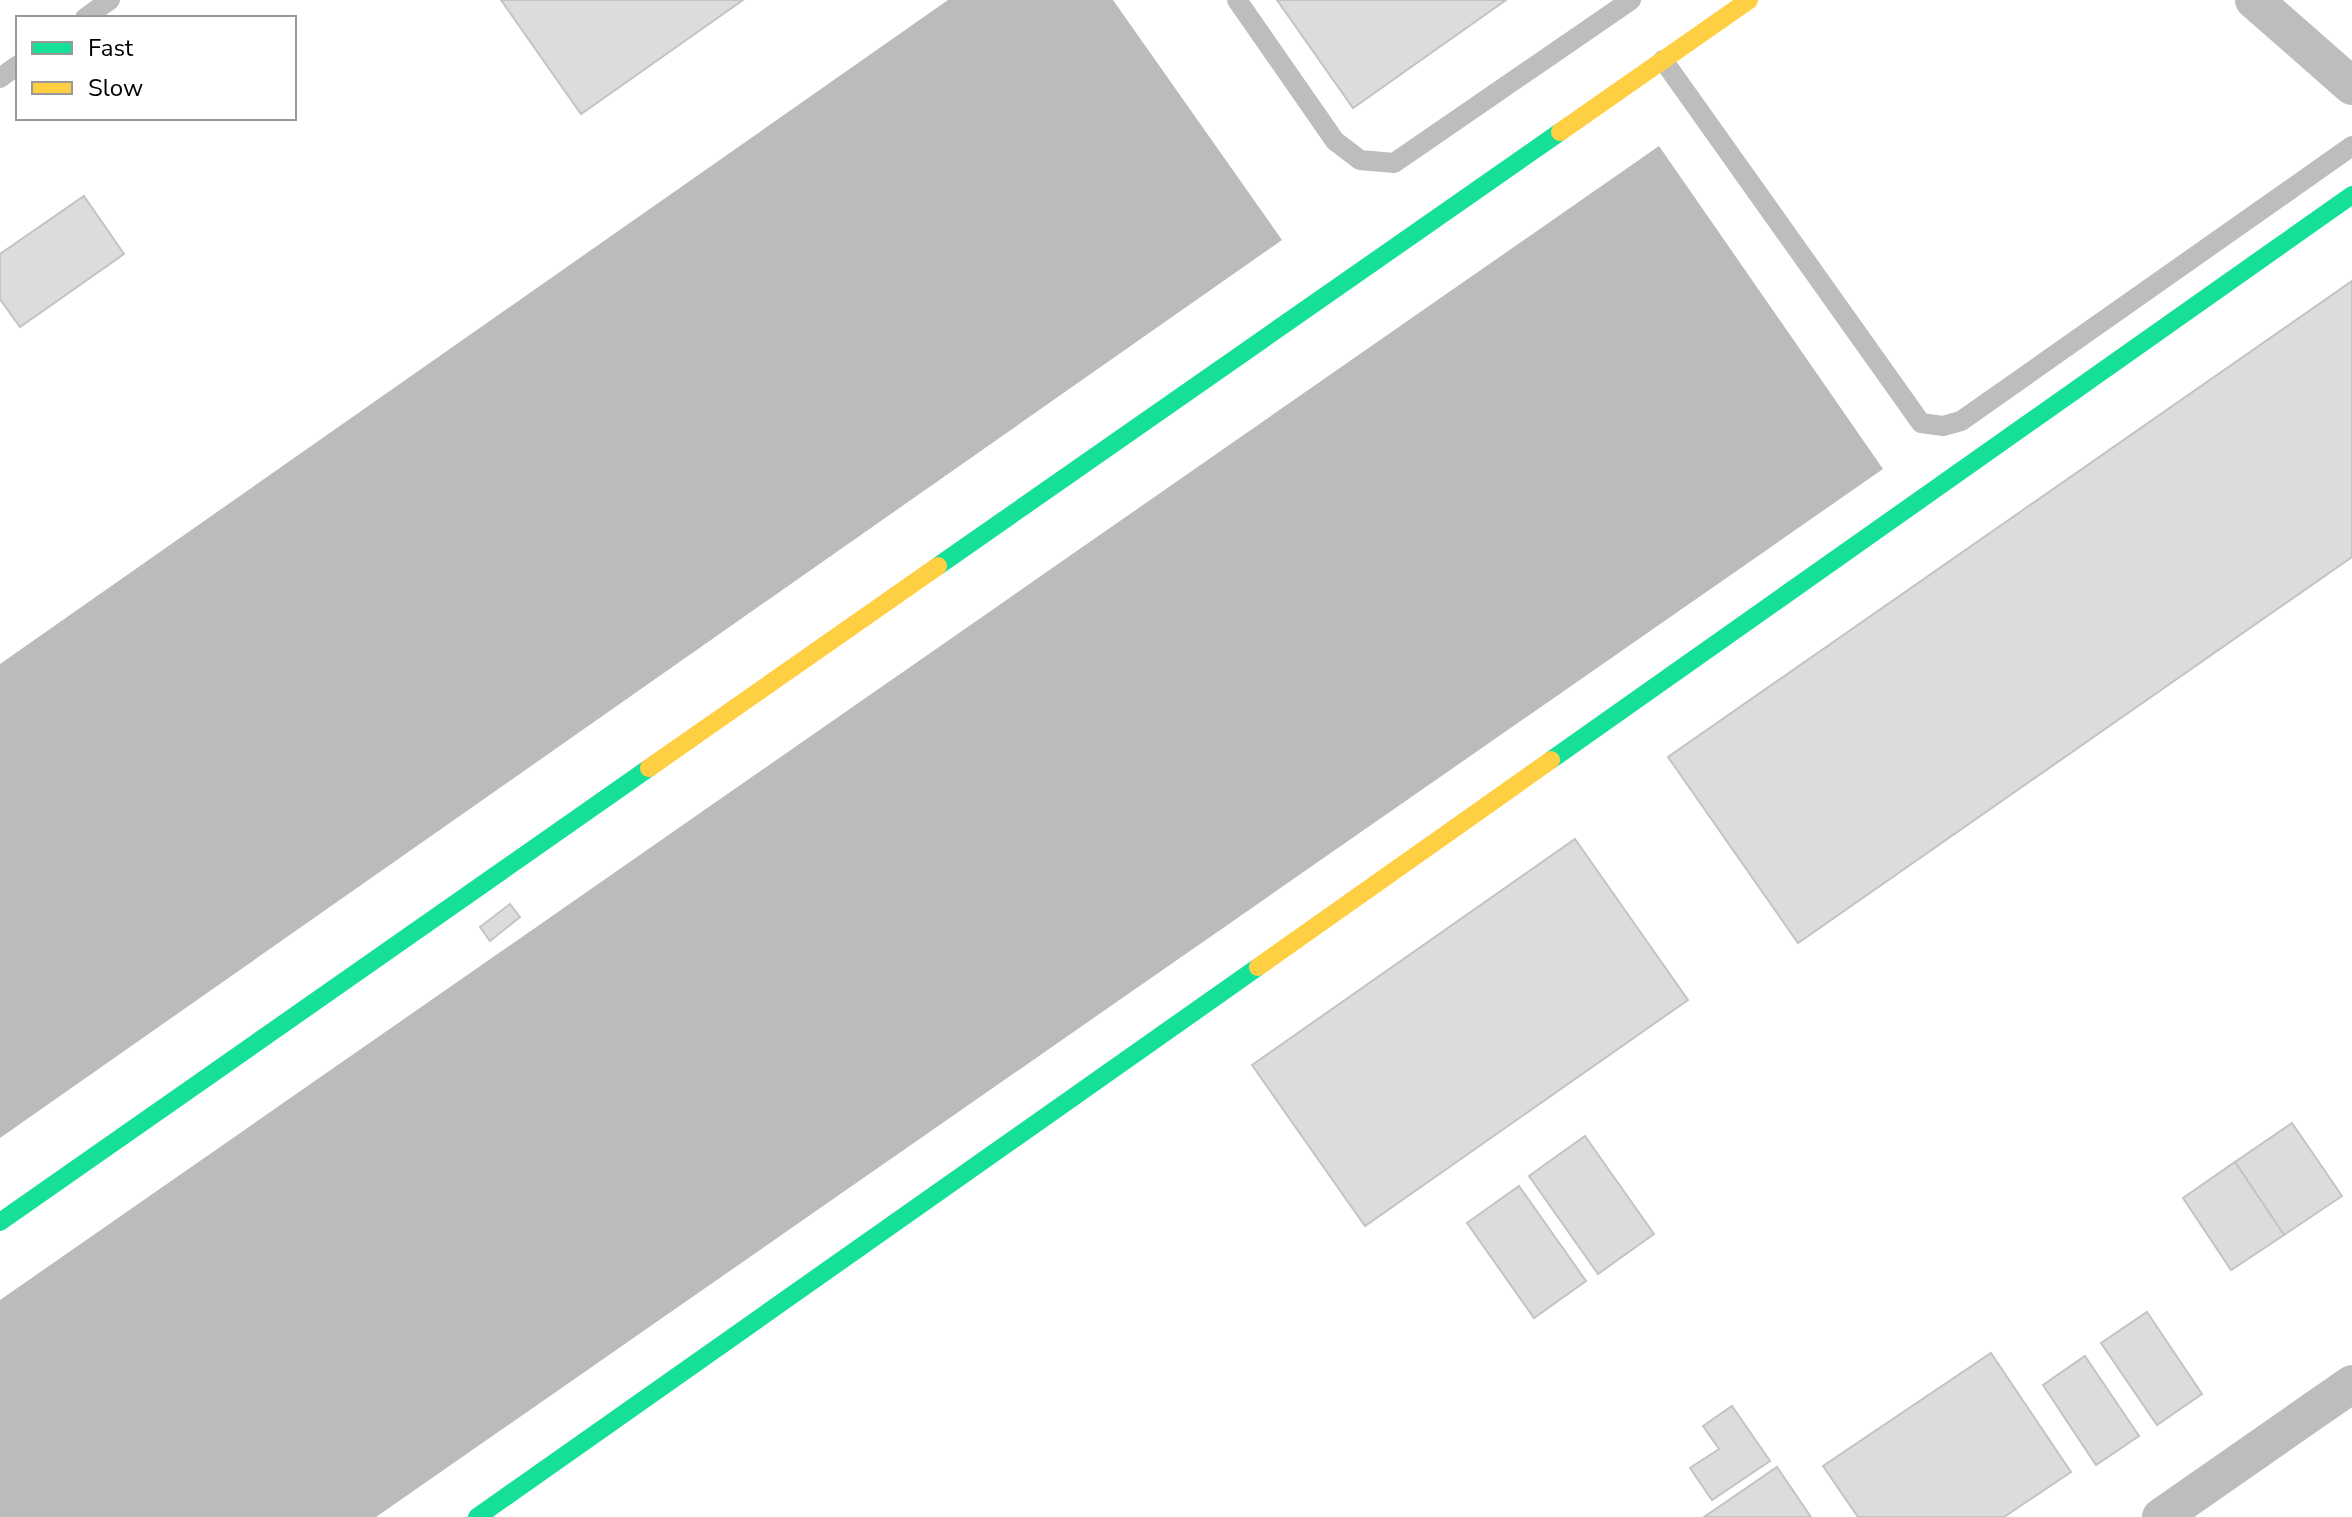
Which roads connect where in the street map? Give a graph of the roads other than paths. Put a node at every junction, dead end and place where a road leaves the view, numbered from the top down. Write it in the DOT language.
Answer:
graph roads {
  1 [pos="110,0"];
  2 [pos="1237,0"];
  3 [pos="1631,0"];
  4 [pos="1749,0"];
  5 [pos="2254,0"];
  6 [pos="88,16"];
  7 [pos="1663,60"];
  8 [pos="2352,86"];
  9 [pos="2352,146"];
  10 [pos="2352,195"];
  11 [pos="0,1222"];
  12 [pos="2352,1384"];
  13 [pos="477,1517"];
  14 [pos="2161,1517"];
  1 -- 6 [label="lane"];
  2 -- 3 [label="lane"];
  4 -- 7 [label="street"];
  5 -- 8 [label="street"];
  7 -- 9 [label="lane"];
  7 -- 11 [label="street"];
  10 -- 13 [label="street"];
  12 -- 14 [label="street"];
}
